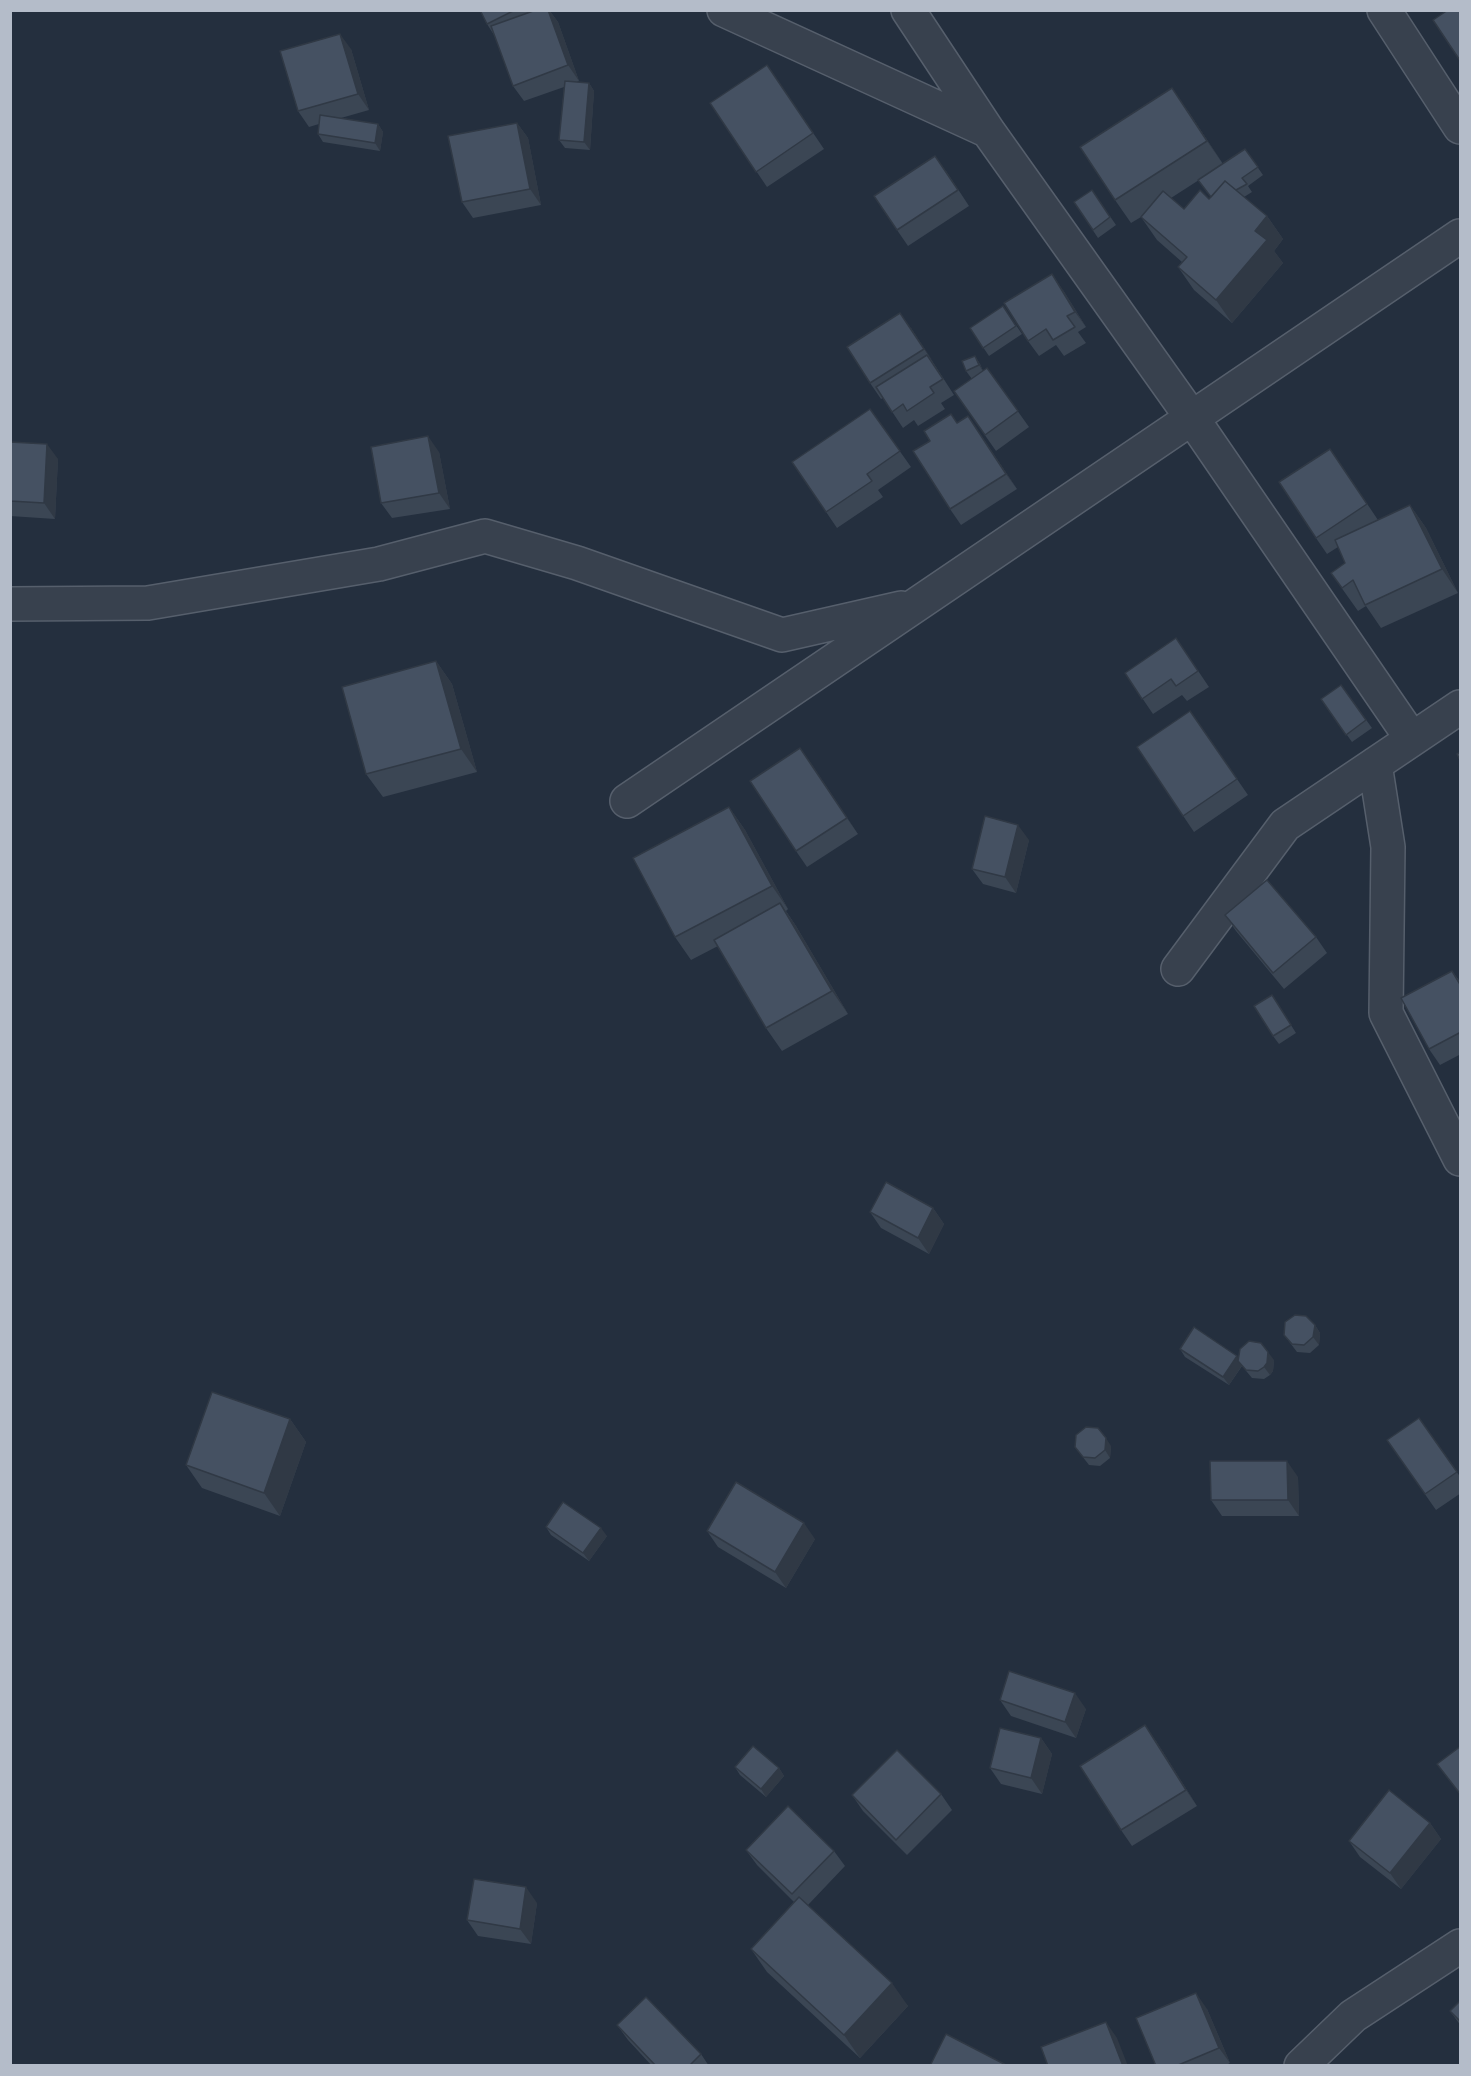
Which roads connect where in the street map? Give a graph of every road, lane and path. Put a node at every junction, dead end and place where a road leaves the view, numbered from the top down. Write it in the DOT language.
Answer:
graph roads {
  1 [pos="724,10"];
  2 [pos="908,10"];
  3 [pos="1384,10"];
  4 [pos="1461,127"];
  5 [pos="988,131"];
  6 [pos="1461,236"];
  7 [pos="1192,418"];
  8 [pos="10,604"];
  9 [pos="919,604"];
  10 [pos="1461,707"];
  11 [pos="1412,739"];
  12 [pos="1375,764"];
  13 [pos="627,801"];
  14 [pos="1178,969"];
  15 [pos="1461,1159"];
  16 [pos="1461,1946"];
  17 [pos="1301,2066"];
  1 -- 5 [label="street"];
  2 -- 5 [label="street"];
  3 -- 4 [label="street"];
  5 -- 7 [label="street"];
  6 -- 7 [label="street"];
  7 -- 9 [label="street"];
  7 -- 11 [label="street"];
  8 -- 9 [label="street"];
  9 -- 13 [label="street"];
  10 -- 11 [label="street"];
  11 -- 12 [label="street"];
  12 -- 14 [label="street"];
  12 -- 15 [label="street"];
  16 -- 17 [label="street"];
}
